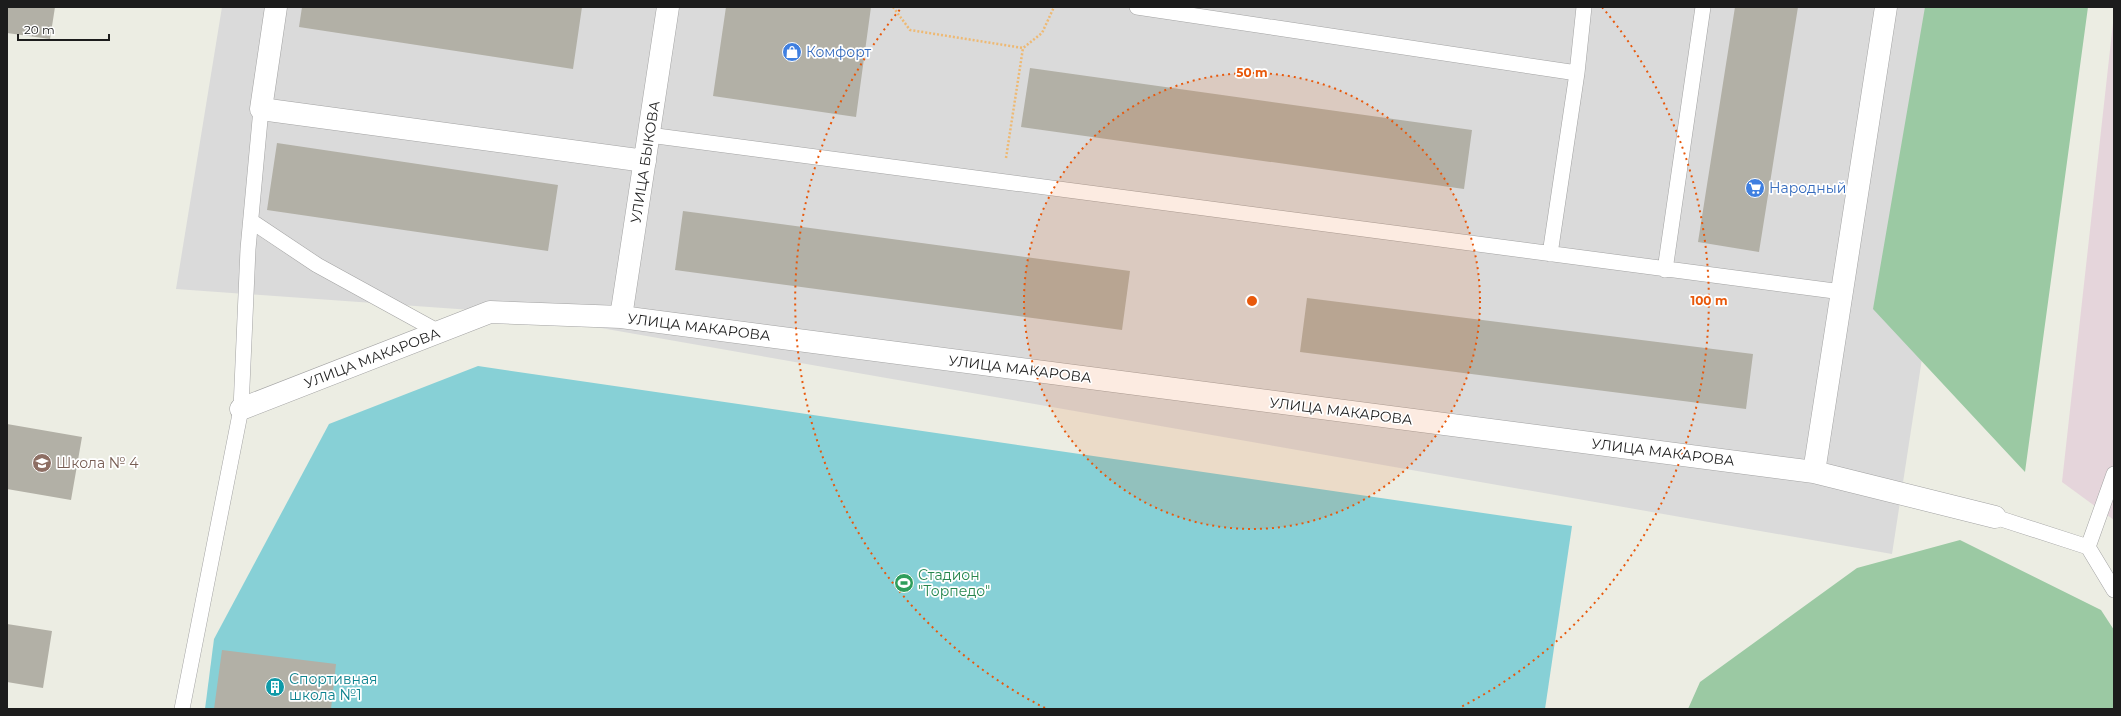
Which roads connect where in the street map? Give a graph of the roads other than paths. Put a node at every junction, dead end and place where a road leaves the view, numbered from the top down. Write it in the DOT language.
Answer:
graph roads {
  1 [pos="276,7"];
  2 [pos="668,7"];
  3 [pos="1136,7"];
  4 [pos="1584,7"];
  5 [pos="1703,7"];
  6 [pos="1886,7"];
  7 [pos="1577,73"];
  8 [pos="261,109"];
  9 [pos="649,135"];
  10 [pos="645,161"];
  11 [pos="250,221"];
  12 [pos="1550,254"];
  13 [pos="1665,270"];
  14 [pos="1842,292"];
  15 [pos="621,317"];
  16 [pos="439,332"];
  17 [pos="241,410"];
  18 [pos="1814,472"];
  19 [pos="2114,474"];
  20 [pos="1995,517"];
  21 [pos="2088,547"];
  22 [pos="2114,590"];
  23 [pos="182,709"];
  1 -- 8 [label="street"];
  2 -- 9 [label="street, УЛИЦА БЫКОВА"];
  3 -- 7 [label="lane"];
  4 -- 7 [label="lane"];
  5 -- 13 [label="lane"];
  6 -- 14 [label="street"];
  7 -- 12 [label="lane"];
  8 -- 10 [label="street"];
  8 -- 11 [label="lane"];
  9 -- 10 [label="street, УЛИЦА БЫКОВА"];
  9 -- 12 [label="lane"];
  10 -- 15 [label="street, УЛИЦА БЫКОВА"];
  11 -- 16 [label="lane"];
  11 -- 17 [label="lane"];
  12 -- 13 [label="lane"];
  13 -- 14 [label="lane"];
  14 -- 18 [label="street"];
  15 -- 16 [label="street, УЛИЦА МАКАРОВА"];
  15 -- 18 [label="street, УЛИЦА МАКАРОВА"];
  16 -- 17 [label="street, УЛИЦА МАКАРОВА"];
  17 -- 23 [label="lane"];
  18 -- 20 [label="street, УЛИЦА МАКАРОВА"];
  19 -- 21 [label="lane"];
  20 -- 21 [label="lane"];
  21 -- 22 [label="lane"];
}
